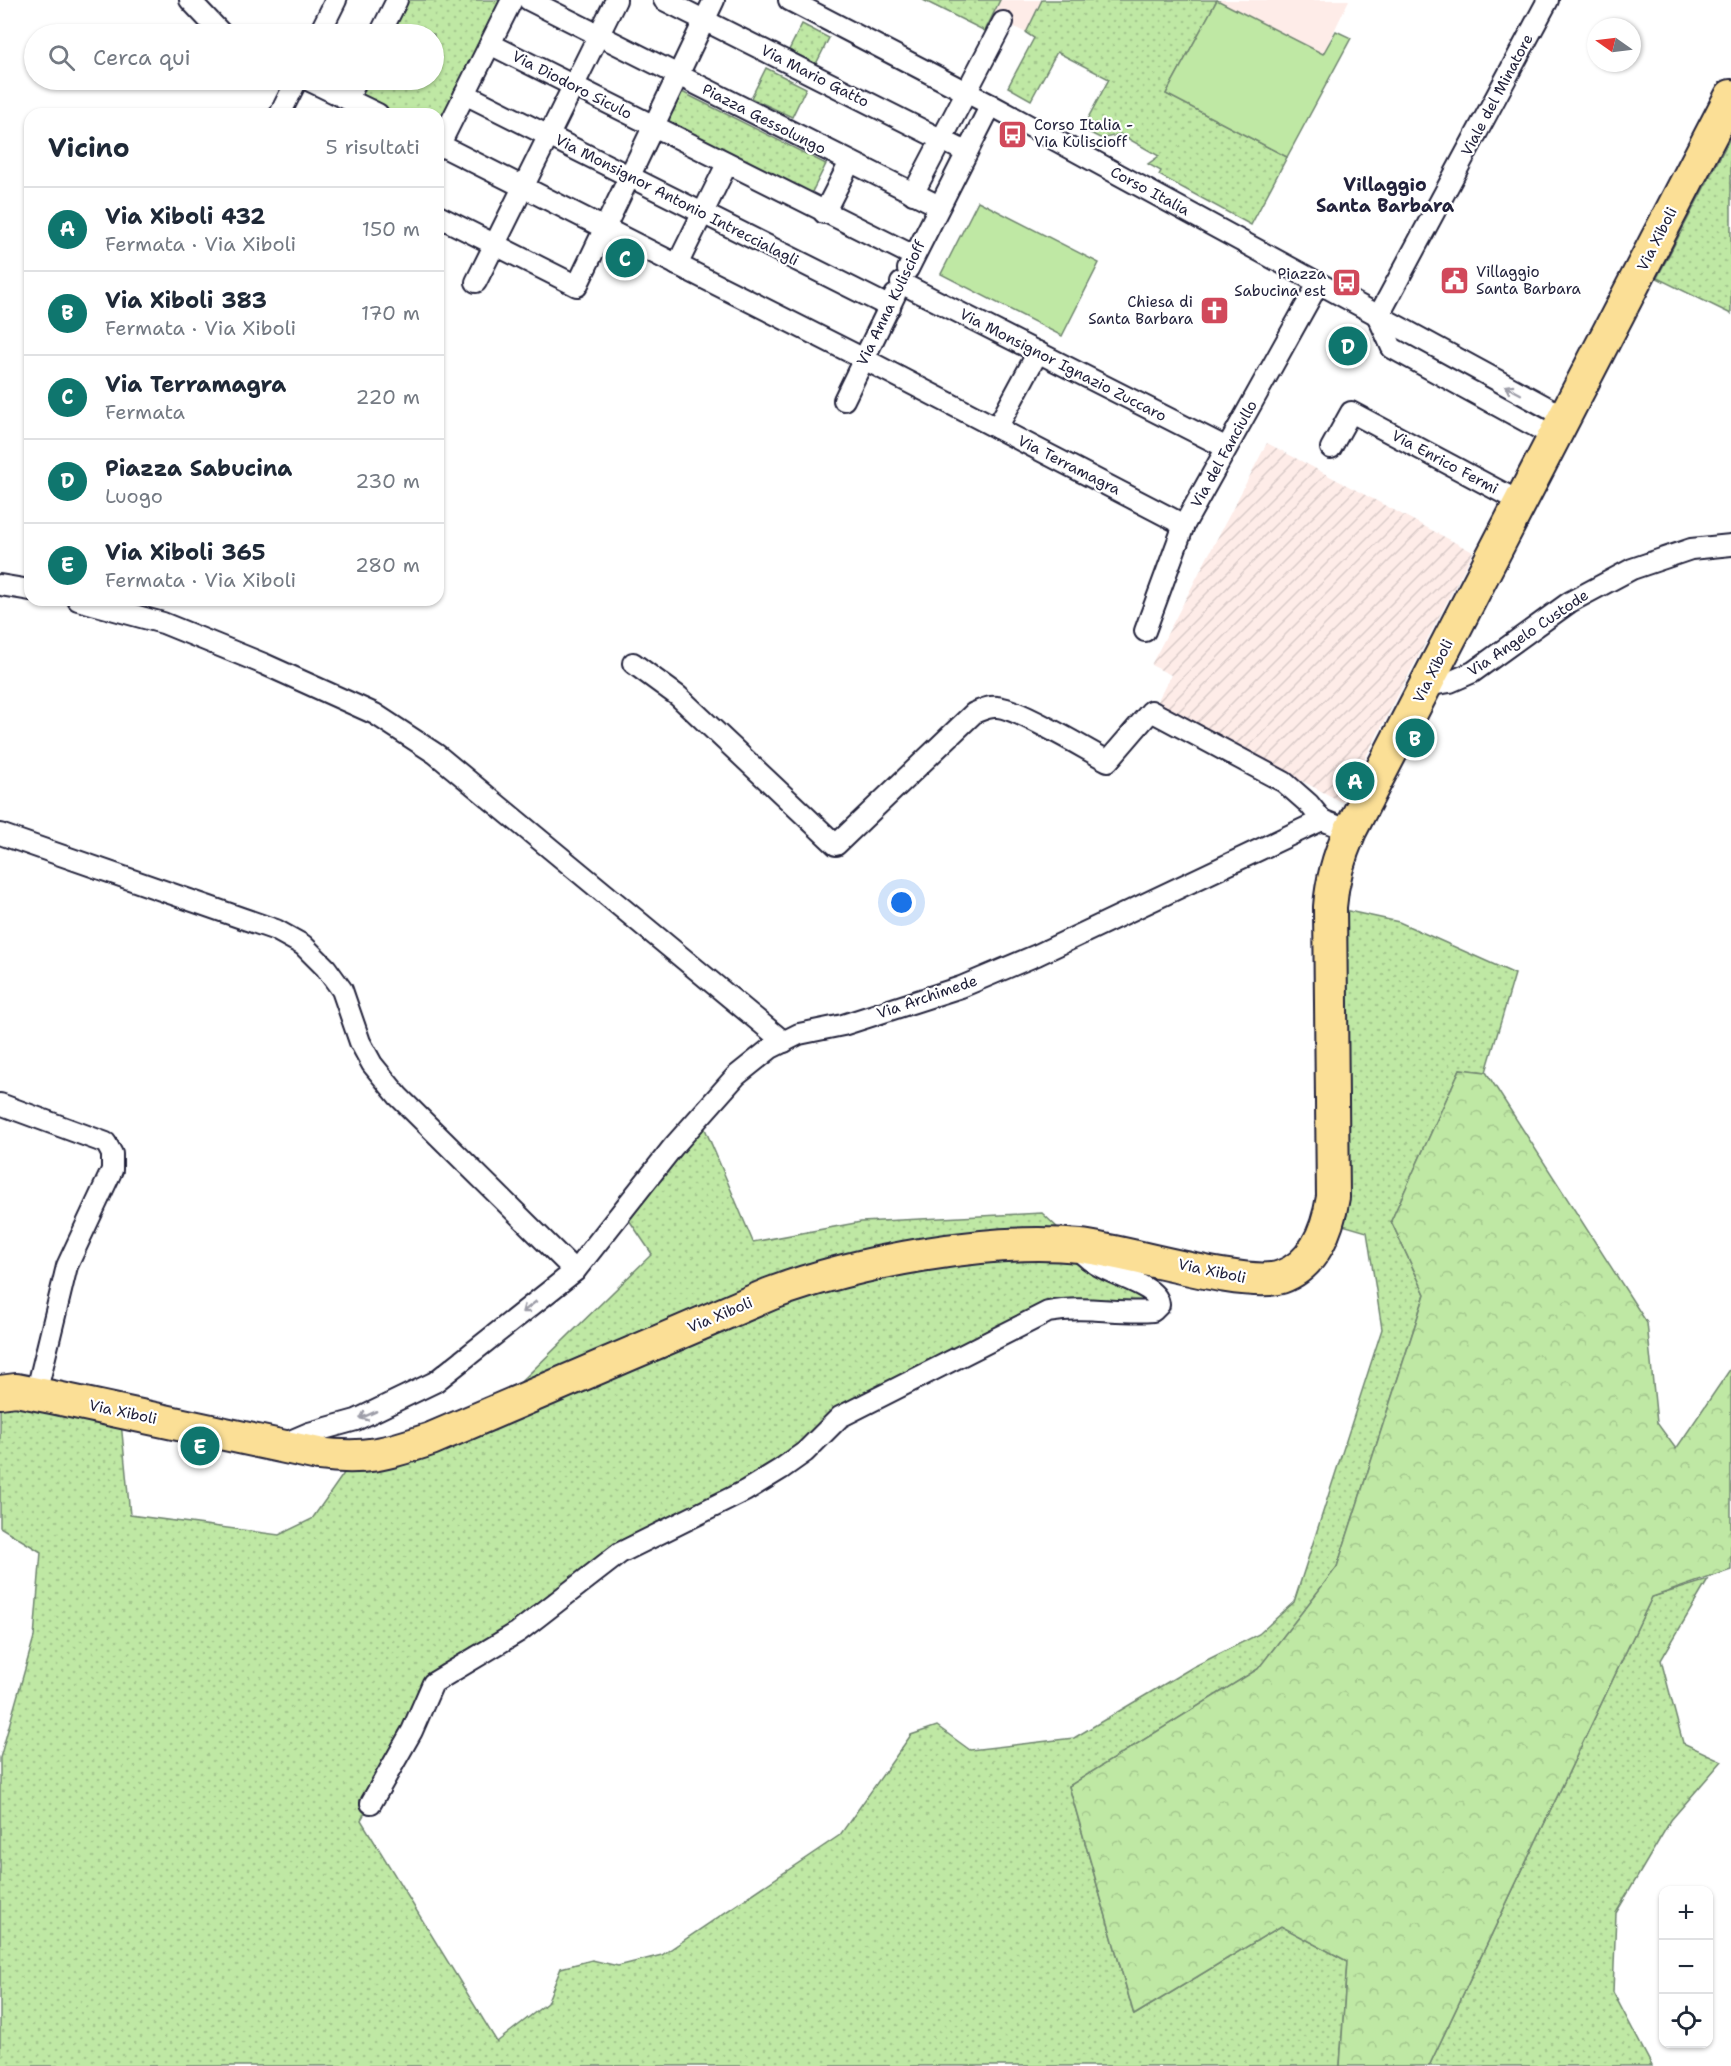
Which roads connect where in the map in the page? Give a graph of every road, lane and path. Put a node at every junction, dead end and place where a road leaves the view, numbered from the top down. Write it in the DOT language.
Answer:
graph roads {
  1 [pos="189,0"];
  2 [pos="336,0"];
  3 [pos="397,0"];
  4 [pos="512,0"];
  5 [pos="529,0"];
  6 [pos="616,0"];
  7 [pos="664,0"];
  8 [pos="714,0"];
  9 [pos="789,0"];
  10 [pos="1548,0"];
  11 [pos="704,20"];
  12 [pos="1003,22"];
  13 [pos="212,24"];
  14 [pos="324,24"];
  15 [pos="385,24"];
  16 [pos="598,35"];
  17 [pos="490,44"];
  18 [pos="678,75"];
  19 [pos="573,86"];
  20 [pos="292,90"];
  21 [pos="329,90"];
  22 [pos="352,90"];
  23 [pos="966,92"];
  24 [pos="465,94"];
  25 [pos="1731,96"];
  26 [pos="348,99"];
  27 [pos="991,105"];
  28 [pos="283,108"];
  29 [pos="366,108"];
  30 [pos="653,127"];
  31 [pos="444,134"];
  32 [pos="549,136"];
  33 [pos="941,140"];
  34 [pos="444,149"];
  35 [pos="966,152"];
  36 [pos="850,162"];
  37 [pos="727,164"];
  38 [pos="629,177"];
  39 [pos="523,188"];
  40 [pos="913,194"];
  41 [pos="939,206"];
  42 [pos="703,213"];
  43 [pos="824,213"];
  44 [pos="444,219"];
  45 [pos="604,228"];
  46 [pos="495,245"];
  47 [pos="914,256"];
  48 [pos="677,265"];
  49 [pos="476,282"];
  50 [pos="901,283"];
  51 [pos="1318,284"];
  52 [pos="890,307"];
  53 [pos="1378,317"];
  54 [pos="1038,352"];
  55 [pos="864,359"];
  56 [pos="844,400"];
  57 [pos="1560,427"];
  58 [pos="997,428"];
  59 [pos="1225,447"];
  60 [pos="1331,448"];
  61 [pos="1520,502"];
  62 [pos="1184,525"];
  63 [pos="1731,545"];
  64 [pos="0,585"];
  65 [pos="24,589"];
  66 [pos="100,606"];
  67 [pos="1144,631"];
  68 [pos="633,663"];
  69 [pos="1425,686"];
  70 [pos="1336,826"];
  71 [pos="0,834"];
  72 [pos="784,1042"];
  73 [pos="0,1104"];
  74 [pos="1077,1246"];
  75 [pos="575,1271"];
  76 [pos="0,1392"];
  77 [pos="36,1394"];
  78 [pos="279,1446"];
  79 [pos="371,1803"];
  1 -- 13 [label="street"];
  2 -- 14 [label="street"];
  3 -- 15 [label="street"];
  4 -- 17 [label="street"];
  5 -- 16 [label="street, Piazza Gessolungo"];
  6 -- 16 [label="street"];
  7 -- 11 [label="street, Via Mario Gatto"];
  8 -- 11 [label="street"];
  9 -- 23 [label="street, Corso Italia"];
  10 -- 53 [label="street, Viale del Minatore"];
  11 -- 18 [label="street"];
  11 -- 33 [label="street, Via Mario Gatto"];
  12 -- 23 [label="street"];
  16 -- 18 [label="street, Piazza Gessolungo"];
  16 -- 19 [label="street"];
  17 -- 19 [label="street, Via Diodoro Siculo"];
  17 -- 24 [label="street"];
  18 -- 30 [label="street"];
  18 -- 36 [label="street, Piazza Gessolungo"];
  19 -- 30 [label="street, Via Diodoro Siculo"];
  19 -- 32 [label="street"];
  20 -- 28 [label="street"];
  21 -- 26 [label="street"];
  22 -- 26 [label="street"];
  23 -- 27 [label="street, Corso Italia"];
  23 -- 33 [label="street"];
  24 -- 31 [label="street"];
  24 -- 32 [label="street, Via Monsignor Antonio Intreccialagli"];
  25 -- 57 [label="main road, Via Xiboli"];
  26 -- 29 [label="street"];
  27 -- 35 [label="street, Via Anna Kuliscioff"];
  27 -- 51 [label="street, Corso Italia"];
  30 -- 37 [label="street"];
  30 -- 38 [label="street"];
  32 -- 38 [label="street, Via Monsignor Antonio Intreccialagli"];
  32 -- 39 [label="street"];
  33 -- 35 [label="street, Via Mario Gatto"];
  33 -- 40 [label="street"];
  34 -- 39 [label="street, Via Terramagra"];
  35 -- 41 [label="street, Via Anna Kuliscioff"];
  36 -- 40 [label="street, Piazza Gessolungo"];
  36 -- 43 [label="street"];
  37 -- 42 [label="street"];
  37 -- 43 [label="street"];
  38 -- 42 [label="street, Via Monsignor Antonio Intreccialagli"];
  38 -- 45 [label="street"];
  39 -- 45 [label="street, Via Terramagra"];
  39 -- 46 [label="street"];
  40 -- 41 [label="street, Piazza Gessolungo"];
  41 -- 47 [label="street, Via Anna Kuliscioff"];
  42 -- 48 [label="street"];
  42 -- 52 [label="street, Via Monsignor Antonio Intreccialagli"];
  43 -- 47 [label="street"];
  44 -- 46 [label="street"];
  45 -- 46 [label="street"];
  45 -- 48 [label="street, Via Terramagra"];
  46 -- 49 [label="street"];
  47 -- 50 [label="street, Via Anna Kuliscioff"];
  48 -- 55 [label="street, Via Terramagra"];
  50 -- 52 [label="street, Via Anna Kuliscioff"];
  50 -- 54 [label="street, Via Monsignor Ignazio Zuccaro"];
  51 -- 53 [label="street, Corso Italia"];
  51 -- 59 [label="street, Via del Fanciullo"];
  52 -- 55 [label="street, Via Anna Kuliscioff"];
  53 -- 57 [label="street, Corso Italia"];
  54 -- 58 [label="street"];
  54 -- 59 [label="street, Via Monsignor Ignazio Zuccaro"];
  55 -- 56 [label="street, Via Anna Kuliscioff"];
  55 -- 58 [label="street, Via Terramagra"];
  57 -- 61 [label="main road, Via Xiboli"];
  58 -- 62 [label="street, Via Terramagra"];
  59 -- 62 [label="street, Via del Fanciullo"];
  60 -- 61 [label="street, Via Enrico Fermi"];
  61 -- 69 [label="main road, Via Xiboli"];
  62 -- 67 [label="street, Via del Fanciullo"];
  63 -- 69 [label="street, Via Angelo Custode"];
  64 -- 65 [label="street"];
  66 -- 72 [label="street"];
  68 -- 70 [label="street"];
  69 -- 70 [label="main road, Via Xiboli"];
  70 -- 72 [label="street, Via Archimede"];
  70 -- 74 [label="main road, Via Xiboli"];
  71 -- 75 [label="street"];
  72 -- 75 [label="street, Via Archimede"];
  73 -- 77 [label="street"];
  74 -- 78 [label="main road, Via Xiboli"];
  74 -- 79 [label="street"];
  75 -- 78 [label="street, Via Archimede, one-way"];
  76 -- 77 [label="main road, Via Xiboli"];
  77 -- 78 [label="main road, Via Xiboli"];
}
